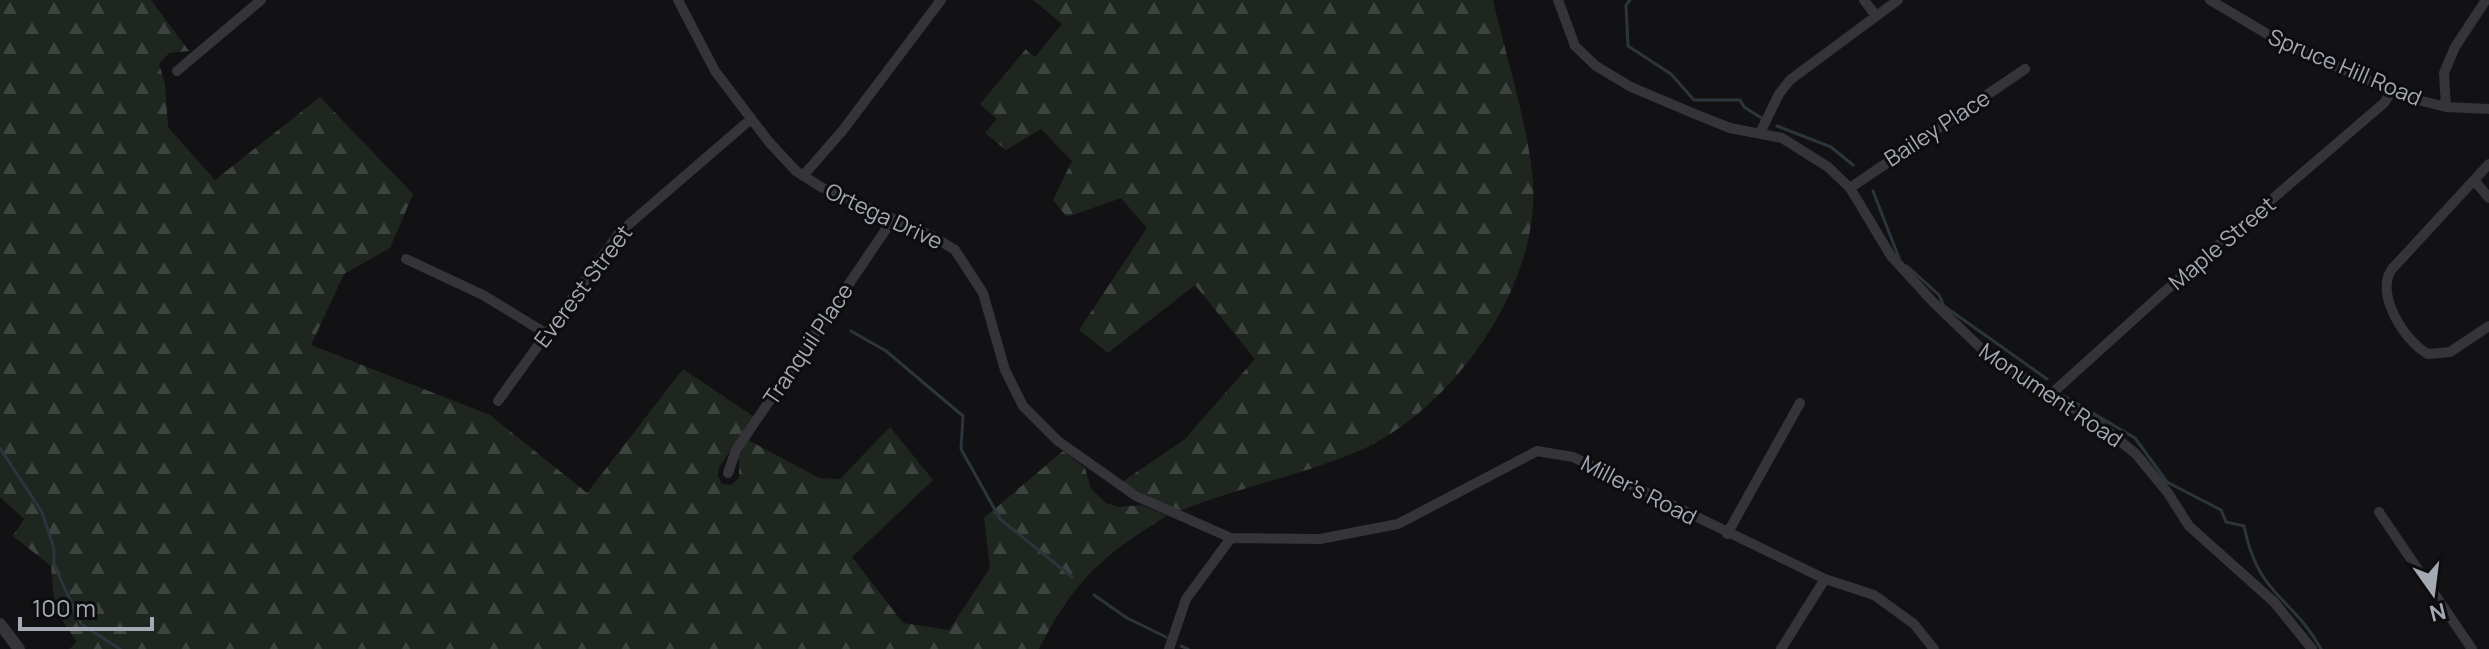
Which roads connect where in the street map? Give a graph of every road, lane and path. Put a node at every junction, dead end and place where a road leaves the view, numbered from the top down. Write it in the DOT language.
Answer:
graph roads {
  1 [pos="261,0"];
  2 [pos="678,0"];
  3 [pos="941,0"];
  4 [pos="1558,0"];
  5 [pos="1864,0"];
  6 [pos="1898,0"];
  7 [pos="2210,0"];
  8 [pos="2486,0"];
  9 [pos="1876,16"];
  10 [pos="2025,69"];
  11 [pos="177,71"];
  12 [pos="2392,91"];
  13 [pos="2446,107"];
  14 [pos="2489,109"];
  15 [pos="751,119"];
  16 [pos="1761,131"];
  17 [pos="2489,164"];
  18 [pos="803,176"];
  19 [pos="2474,180"];
  20 [pos="1850,188"];
  21 [pos="2489,198"];
  22 [pos="893,219"];
  23 [pos="406,259"];
  24 [pos="2489,326"];
  25 [pos="547,334"];
  26 [pos="2050,395"];
  27 [pos="498,401"];
  28 [pos="1800,403"];
  29 [pos="728,473"];
  30 [pos="2379,512"];
  31 [pos="1727,534"];
  32 [pos="1231,538"];
  33 [pos="1825,579"];
  34 [pos="0,624"];
  35 [pos="19,649"];
  36 [pos="1169,649"];
  37 [pos="1781,649"];
  38 [pos="1934,649"];
  39 [pos="2312,649"];
  40 [pos="2472,649"];
  1 -- 11 [label="street"];
  2 -- 15 [label="street, Ortega Drive"];
  3 -- 18 [label="street"];
  4 -- 16 [label="street, Monument Road"];
  5 -- 9 [label="street"];
  6 -- 9 [label="street"];
  7 -- 12 [label="street, Spruce Hill Road"];
  8 -- 13 [label="street"];
  9 -- 16 [label="street"];
  10 -- 20 [label="street, Bailey Place"];
  12 -- 13 [label="street, Spruce Hill Road"];
  12 -- 26 [label="street, Maple Street"];
  13 -- 14 [label="street, Spruce Hill Road"];
  15 -- 18 [label="street, Ortega Drive"];
  15 -- 25 [label="street, Everest Street"];
  16 -- 20 [label="street, Monument Road"];
  17 -- 19 [label="street"];
  18 -- 22 [label="street, Ortega Drive"];
  19 -- 21 [label="street"];
  19 -- 24 [label="street"];
  20 -- 26 [label="street, Monument Road"];
  22 -- 29 [label="street, Tranquil Place"];
  22 -- 32 [label="street, Ortega Drive"];
  23 -- 25 [label="street"];
  25 -- 27 [label="street, Everest Street"];
  26 -- 39 [label="street, Monument Road"];
  28 -- 31 [label="street"];
  30 -- 40 [label="street"];
  31 -- 32 [label="street, Miller's Road"];
  31 -- 33 [label="street, Miller's Road"];
  32 -- 36 [label="street"];
  33 -- 37 [label="street"];
  33 -- 38 [label="street, Miller's Road"];
  34 -- 35 [label="street"];
}
